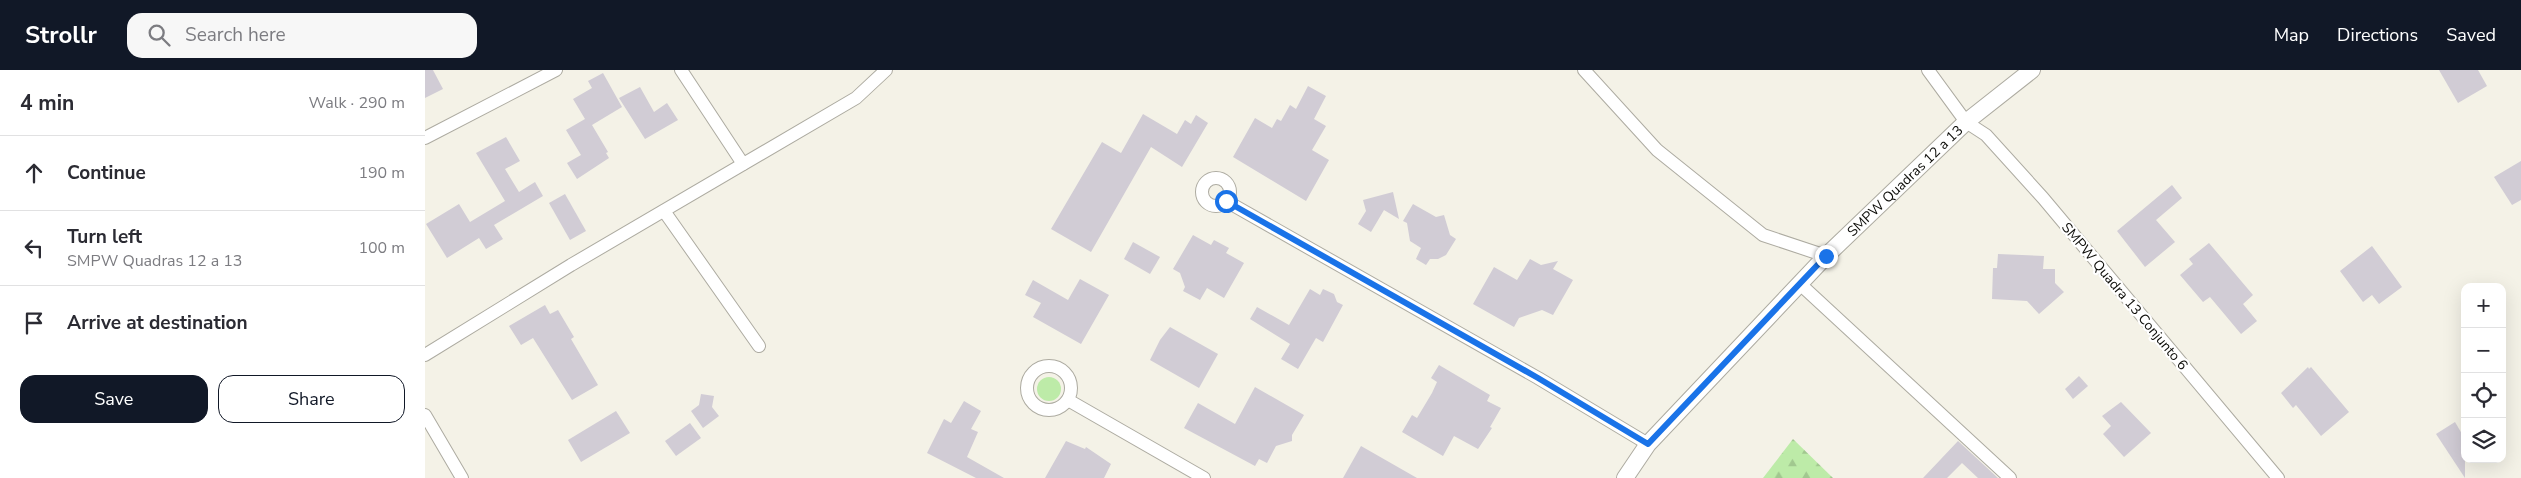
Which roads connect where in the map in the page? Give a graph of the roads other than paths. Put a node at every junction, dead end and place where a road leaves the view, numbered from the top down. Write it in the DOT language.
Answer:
graph roads {
  1 [pos="556,70"];
  2 [pos="681,70"];
  3 [pos="886,70"];
  4 [pos="1584,70"];
  5 [pos="1928,70"];
  6 [pos="2032,70"];
  7 [pos="1967,122"];
  8 [pos="425,138"];
  9 [pos="743,164"];
  10 [pos="1226,201"];
  11 [pos="663,211"];
  12 [pos="1826,256"];
  13 [pos="1800,284"];
  14 [pos="759,346"];
  15 [pos="425,355"];
  16 [pos="1068,400"];
  17 [pos="425,415"];
  18 [pos="1648,444"];
  19 [pos="462,478"];
  20 [pos="1204,478"];
  21 [pos="1625,478"];
  22 [pos="2010,478"];
  23 [pos="2278,478"];
  1 -- 8 [label="street"];
  2 -- 9 [label="street"];
  3 -- 9 [label="street"];
  4 -- 12 [label="street"];
  5 -- 7 [label="street, SMPW Quadra 13 Conjunto 6"];
  6 -- 7 [label="street, SMPW Quadras 12 a 13"];
  7 -- 12 [label="street, SMPW Quadras 12 a 13"];
  7 -- 23 [label="street, SMPW Quadra 13 Conjunto 6"];
  9 -- 11 [label="street"];
  10 -- 18 [label="street"];
  11 -- 14 [label="street"];
  11 -- 15 [label="street"];
  12 -- 13 [label="street, SMPW Quadras 12 a 13"];
  13 -- 18 [label="street, SMPW Quadras 12 a 13"];
  13 -- 22 [label="street"];
  16 -- 20 [label="street"];
  17 -- 19 [label="street"];
  18 -- 21 [label="street, SMPW Quadras 12 a 13"];
}
